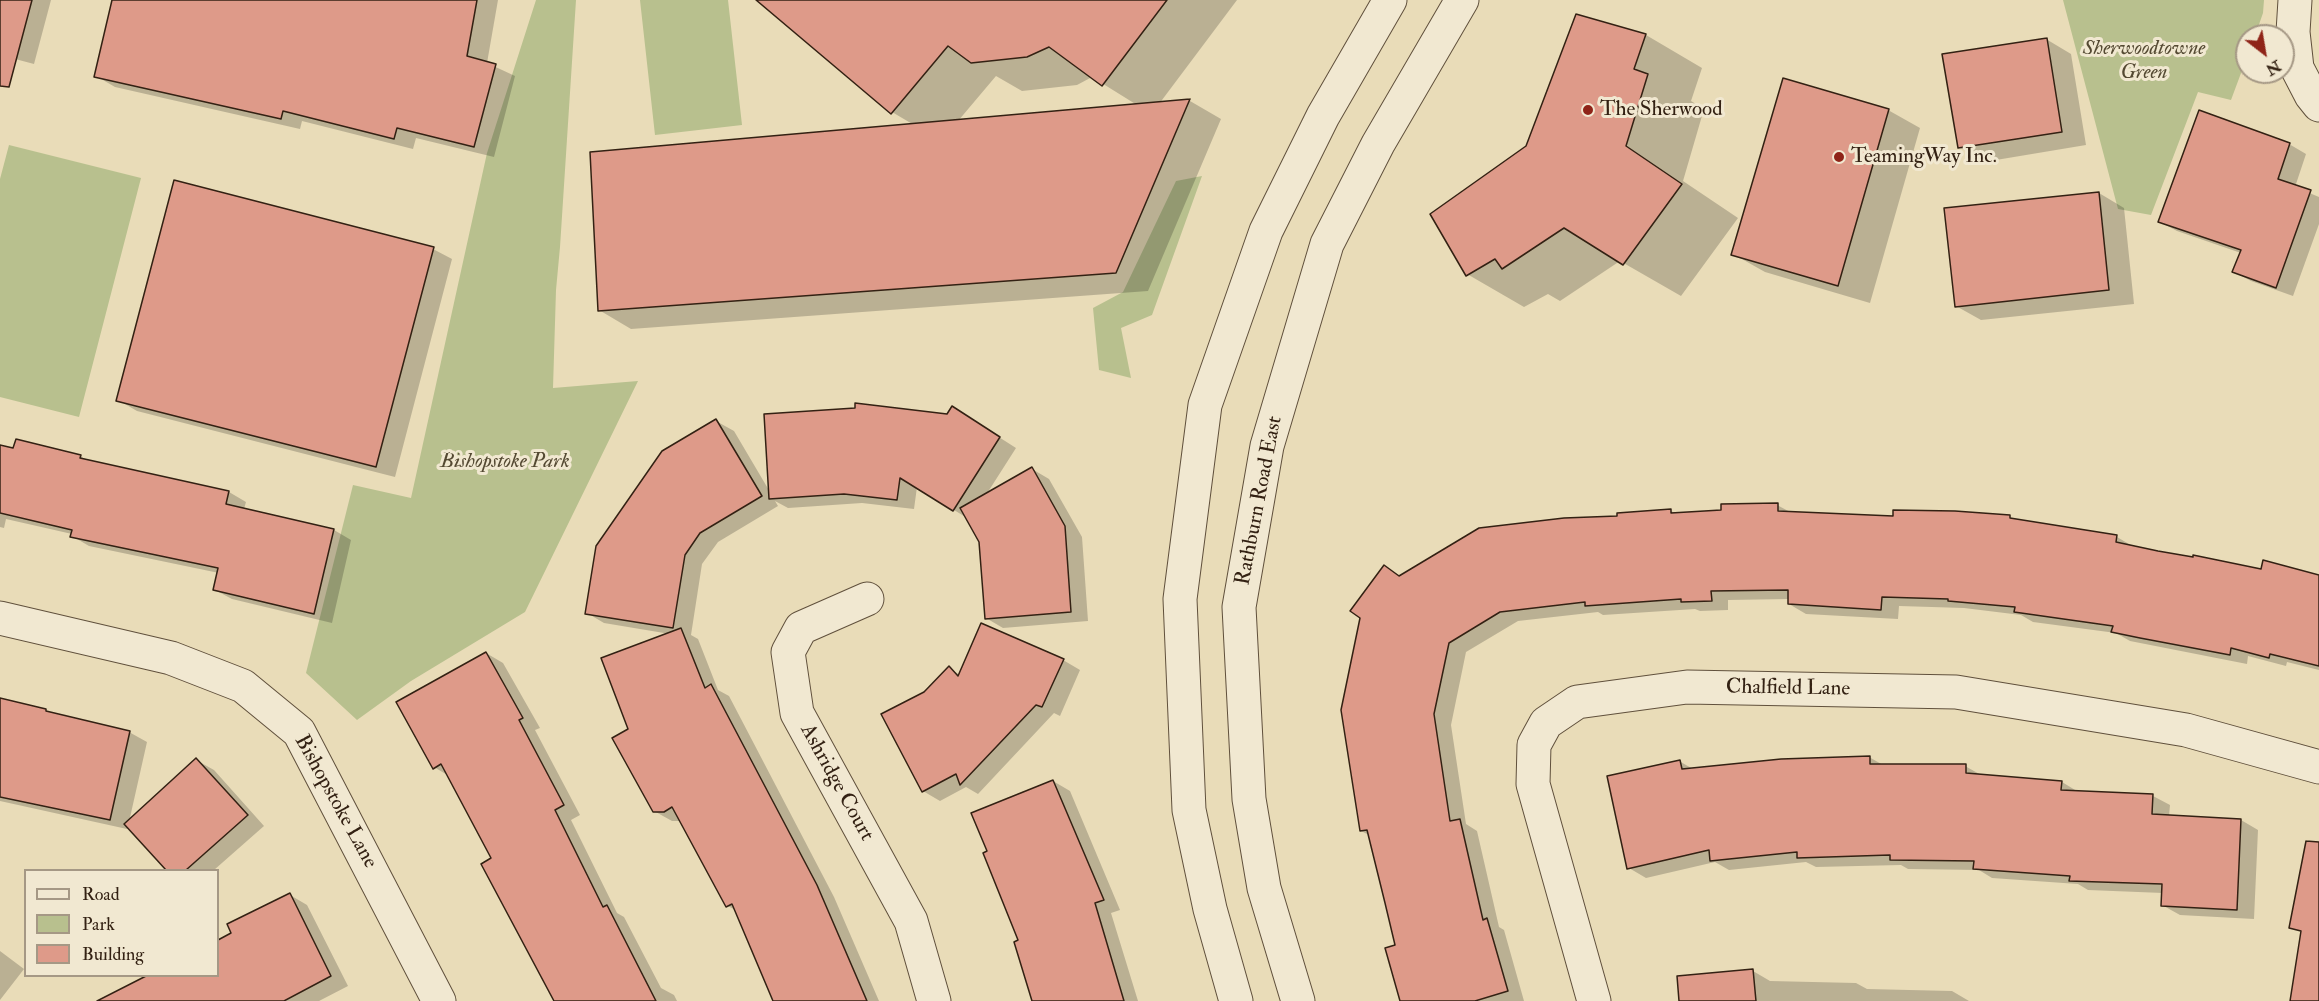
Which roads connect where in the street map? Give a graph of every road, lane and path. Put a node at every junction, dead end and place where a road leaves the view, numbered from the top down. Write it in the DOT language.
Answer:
graph roads {
  1 [pos="1390,0"];
  2 [pos="1462,0"];
  3 [pos="2295,0"];
  4 [pos="2319,105"];
  5 [pos="867,599"];
  6 [pos="0,618"];
  7 [pos="2319,767"];
  8 [pos="439,1001"];
  9 [pos="934,1001"];
  10 [pos="1236,1001"];
  11 [pos="1298,1001"];
  12 [pos="1594,1001"];
  1 -- 10 [label="street"];
  2 -- 11 [label="street, Rathburn Road East"];
  3 -- 4 [label="street"];
  5 -- 9 [label="street, Ashridge Court"];
  6 -- 8 [label="street, Bishopstoke Lane"];
  7 -- 12 [label="street, Chalfield Lane"];
}
